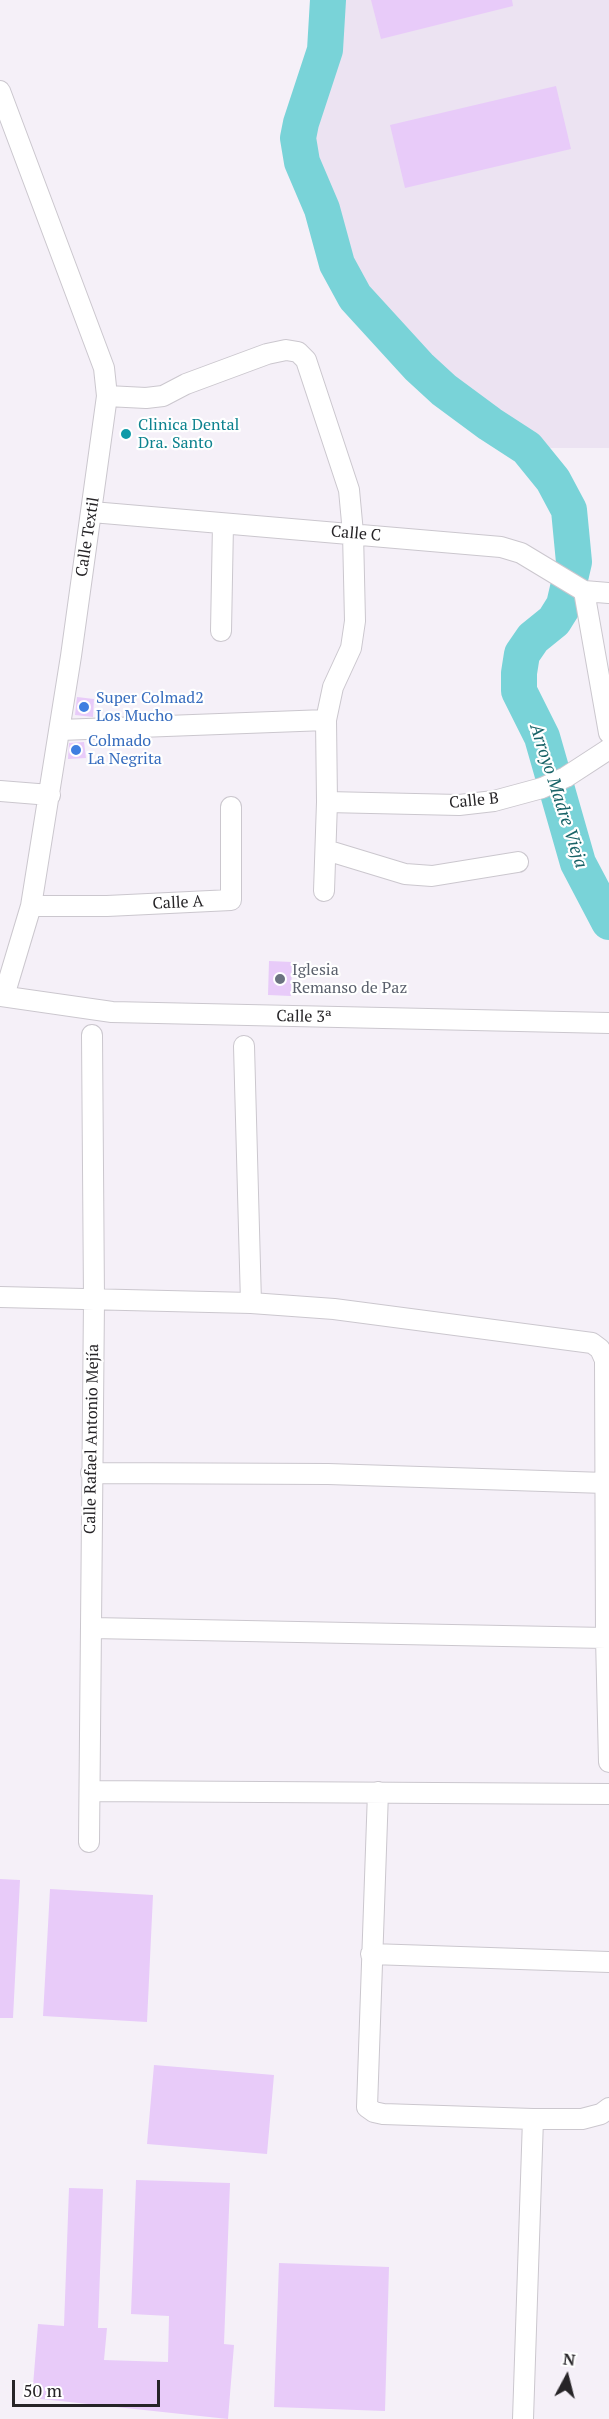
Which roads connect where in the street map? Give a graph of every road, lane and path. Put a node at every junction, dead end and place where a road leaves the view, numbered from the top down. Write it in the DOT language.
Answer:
graph roads {
  1 [pos="0,91"];
  2 [pos="107,396"];
  3 [pos="92,512"];
  4 [pos="223,524"];
  5 [pos="353,533"];
  6 [pos="584,591"];
  7 [pos="609,593"];
  8 [pos="221,631"];
  9 [pos="326,720"];
  10 [pos="60,730"];
  11 [pos="609,733"];
  12 [pos="609,749"];
  13 [pos="0,791"];
  14 [pos="50,795"];
  15 [pos="327,802"];
  16 [pos="231,807"];
  17 [pos="326,850"];
  18 [pos="518,862"];
  19 [pos="324,891"];
  20 [pos="31,906"];
  21 [pos="2,996"];
  22 [pos="609,1023"];
  23 [pos="92,1035"];
  24 [pos="244,1046"];
  25 [pos="0,1297"];
  26 [pos="94,1300"];
  27 [pos="251,1303"];
  28 [pos="91,1473"];
  29 [pos="605,1483"];
  30 [pos="92,1628"];
  31 [pos="606,1638"];
  32 [pos="609,1762"];
  33 [pos="90,1791"];
  34 [pos="378,1792"];
  35 [pos="609,1794"];
  36 [pos="89,1842"];
  37 [pos="370,1954"];
  38 [pos="609,1962"];
  39 [pos="609,2108"];
  40 [pos="533,2119"];
  41 [pos="523,2419"];
  1 -- 2 [label="street, Calle Textil"];
  2 -- 3 [label="street, Calle Textil"];
  2 -- 5 [label="street"];
  3 -- 4 [label="street, Calle C"];
  3 -- 10 [label="street, Calle Textil"];
  4 -- 5 [label="street, Calle C"];
  4 -- 8 [label="street"];
  5 -- 6 [label="street, Calle C"];
  5 -- 9 [label="street"];
  6 -- 7 [label="street, Calle C"];
  6 -- 11 [label="street"];
  9 -- 10 [label="street"];
  9 -- 15 [label="street"];
  10 -- 14 [label="street, Calle Textil"];
  12 -- 15 [label="street, Calle B"];
  13 -- 14 [label="street"];
  14 -- 20 [label="street, Calle Textil"];
  15 -- 17 [label="street"];
  16 -- 20 [label="street, Calle A"];
  17 -- 18 [label="street"];
  17 -- 19 [label="street"];
  20 -- 21 [label="street, Calle Textil"];
  21 -- 22 [label="street, Calle 3ª"];
  23 -- 26 [label="street, Calle Rafael Antonio Mejía"];
  24 -- 27 [label="street"];
  25 -- 26 [label="street"];
  26 -- 27 [label="street"];
  26 -- 28 [label="street, Calle Rafael Antonio Mejía"];
  27 -- 29 [label="street"];
  28 -- 29 [label="street"];
  28 -- 30 [label="street, Calle Rafael Antonio Mejía"];
  29 -- 31 [label="street"];
  30 -- 31 [label="street"];
  30 -- 33 [label="street, Calle Rafael Antonio Mejía"];
  31 -- 32 [label="street"];
  33 -- 34 [label="street"];
  33 -- 36 [label="street, Calle Rafael Antonio Mejía"];
  34 -- 35 [label="street"];
  34 -- 37 [label="street"];
  37 -- 38 [label="street"];
  37 -- 40 [label="street"];
  39 -- 40 [label="street"];
  40 -- 41 [label="street"];
}
